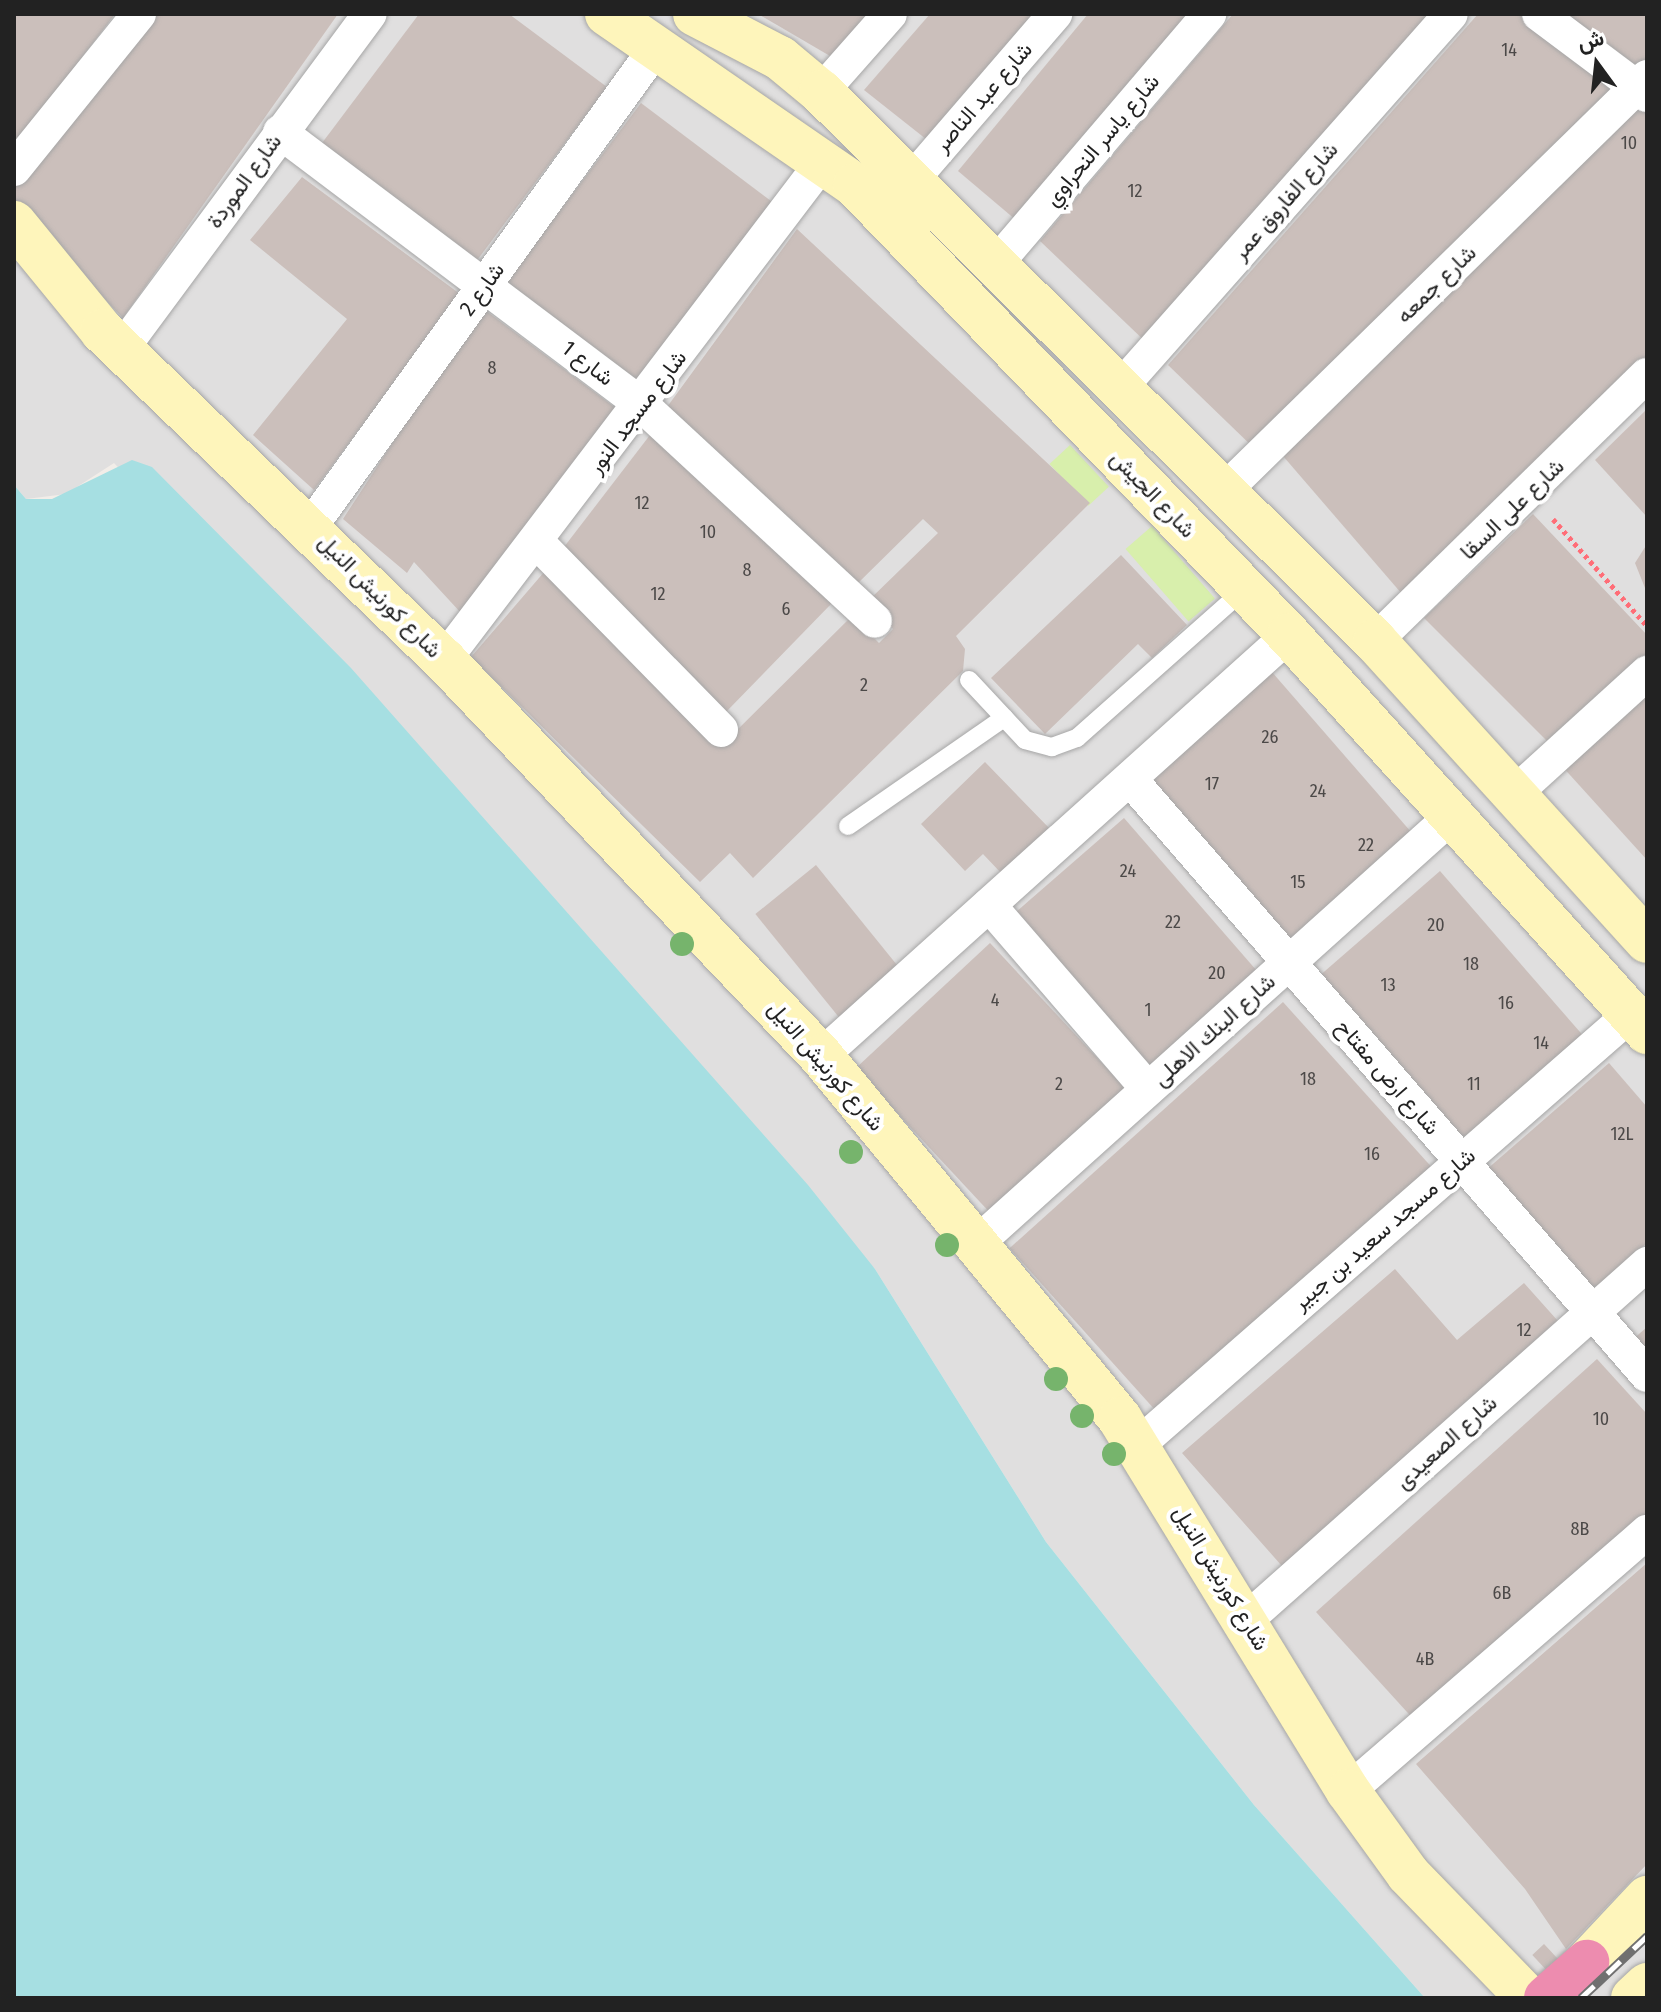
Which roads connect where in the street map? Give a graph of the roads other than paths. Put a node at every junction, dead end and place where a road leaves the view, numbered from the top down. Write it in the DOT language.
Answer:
graph roads {
  1 [pos="139,14"];
  2 [pos="370,14"];
  3 [pos="607,14"];
  4 [pos="695,14"];
  5 [pos="890,14"];
  6 [pos="1055,14"];
  7 [pos="1209,14"];
  8 [pos="1451,14"];
  9 [pos="1539,14"];
  10 [pos="653,52"];
  11 [pos="1644,86"];
  12 [pos="821,92"];
  13 [pos="280,132"];
  14 [pos="825,159"];
  15 [pos="14,169"];
  16 [pos="911,181"];
  17 [pos="14,223"];
  18 [pos="995,265"];
  19 [pos="486,283"];
  20 [pos="121,350"];
  21 [pos="1647,375"];
  22 [pos="1120,388"];
  23 [pos="643,406"];
  24 [pos="1210,477"];
  25 [pos="1159,500"];
  26 [pos="311,526"];
  27 [pos="537,542"];
  28 [pos="1245,589"];
  29 [pos="875,621"];
  30 [pos="1289,635"];
  31 [pos="1375,641"];
  32 [pos="444,660"];
  33 [pos="1647,673"];
  34 [pos="969,680"];
  35 [pos="1004,718"];
  36 [pos="721,730"];
  37 [pos="1130,779"];
  38 [pos="1527,809"];
  39 [pos="1452,816"];
  40 [pos="848,826"];
  41 [pos="1496,864"];
  42 [pos="989,905"];
  43 [pos="1647,941"];
  44 [pos="1289,963"];
  45 [pos="1639,1023"];
  46 [pos="821,1056"];
  47 [pos="1148,1089"];
  48 [pos="1462,1161"];
  49 [pos="976,1244"];
  50 [pos="1647,1264"];
  51 [pos="1593,1312"];
  52 [pos="1647,1375"];
  53 [pos="1138,1445"];
  54 [pos="1647,1532"];
  55 [pos="1245,1621"];
  56 [pos="1348,1791"];
  57 [pos="1647,1898"];
  58 [pos="1587,1962"];
  59 [pos="1647,1985"];
  60 [pos="1528,1998"];
  61 [pos="1546,1998"];
  62 [pos="1633,1998"];
  1 -- 15 [label="street"];
  2 -- 13 [label="street, شارع الموردة"];
  3 -- 10 [label="main road, شارع الجيش"];
  4 -- 12 [label="main road"];
  5 -- 12 [label="street"];
  6 -- 16 [label="street, شارع عبد الناصر"];
  7 -- 18 [label="street, شارع ياسر النحراوي"];
  8 -- 22 [label="street, شارع الفاروق عمر"];
  9 -- 11 [label="street"];
  10 -- 14 [label="main road, شارع الجيش"];
  10 -- 19 [label="street, شارع 2"];
  11 -- 24 [label="street, شارع جمعه"];
  12 -- 16 [label="main road"];
  13 -- 19 [label="street, شارع 1"];
  13 -- 20 [label="street, شارع الموردة"];
  14 -- 23 [label="street, شارع مسجد النور"];
  14 -- 25 [label="main road, شارع الجيش"];
  16 -- 18 [label="main road"];
  17 -- 20 [label="main road, شارع كورنيش النيل"];
  18 -- 22 [label="main road"];
  19 -- 23 [label="street, شارع 1"];
  19 -- 26 [label="street, شارع 2"];
  20 -- 26 [label="main road, شارع كورنيش النيل"];
  21 -- 31 [label="street, شارع على السقا"];
  22 -- 24 [label="main road"];
  23 -- 27 [label="street, شارع مسجد النور"];
  23 -- 29 [label="street, شارع 1"];
  24 -- 25 [label="main road"];
  24 -- 31 [label="main road"];
  25 -- 28 [label="main road, شارع الجيش"];
  26 -- 32 [label="main road, شارع كورنيش النيل"];
  27 -- 32 [label="street, شارع مسجد النور"];
  27 -- 36 [label="street"];
  28 -- 30 [label="main road, شارع الجيش"];
  28 -- 35 [label="lane"];
  30 -- 37 [label="street"];
  30 -- 39 [label="main road, شارع الجيش"];
  31 -- 38 [label="main road"];
  32 -- 46 [label="main road, شارع كورنيش النيل"];
  33 -- 38 [label="street"];
  34 -- 35 [label="lane"];
  35 -- 40 [label="lane"];
  37 -- 42 [label="street"];
  37 -- 44 [label="street, شارع ارض مفتاح"];
  38 -- 41 [label="main road"];
  38 -- 43 [label="main road"];
  39 -- 41 [label="main road, شارع الجيش"];
  39 -- 44 [label="street, شارع البنك الاهلى"];
  41 -- 45 [label="main road, شارع الجيش"];
  42 -- 46 [label="street"];
  42 -- 47 [label="street"];
  44 -- 47 [label="street, شارع البنك الاهلى"];
  44 -- 48 [label="street, شارع ارض مفتاح"];
  45 -- 48 [label="street, شارع مسجد سعيد بن جبير"];
  46 -- 49 [label="main road, شارع كورنيش النيل"];
  47 -- 49 [label="street, شارع البنك الاهلى"];
  48 -- 51 [label="street, شارع ارض مفتاح"];
  48 -- 53 [label="street, شارع مسجد سعيد بن جبير"];
  49 -- 53 [label="main road, شارع كورنيش النيل"];
  50 -- 51 [label="street, شارع الصعيدى"];
  51 -- 52 [label="street, شارع ارض مفتاح"];
  51 -- 55 [label="street, شارع الصعيدى"];
  53 -- 55 [label="main road, شارع كورنيش النيل"];
  54 -- 56 [label="street"];
  55 -- 56 [label="main road, شارع كورنيش النيل"];
  56 -- 60 [label="main road, شارع كورنيش النيل"];
  57 -- 58 [label="main road"];
  58 -- 61 [label="highway"];
  59 -- 62 [label="main road"];
}
